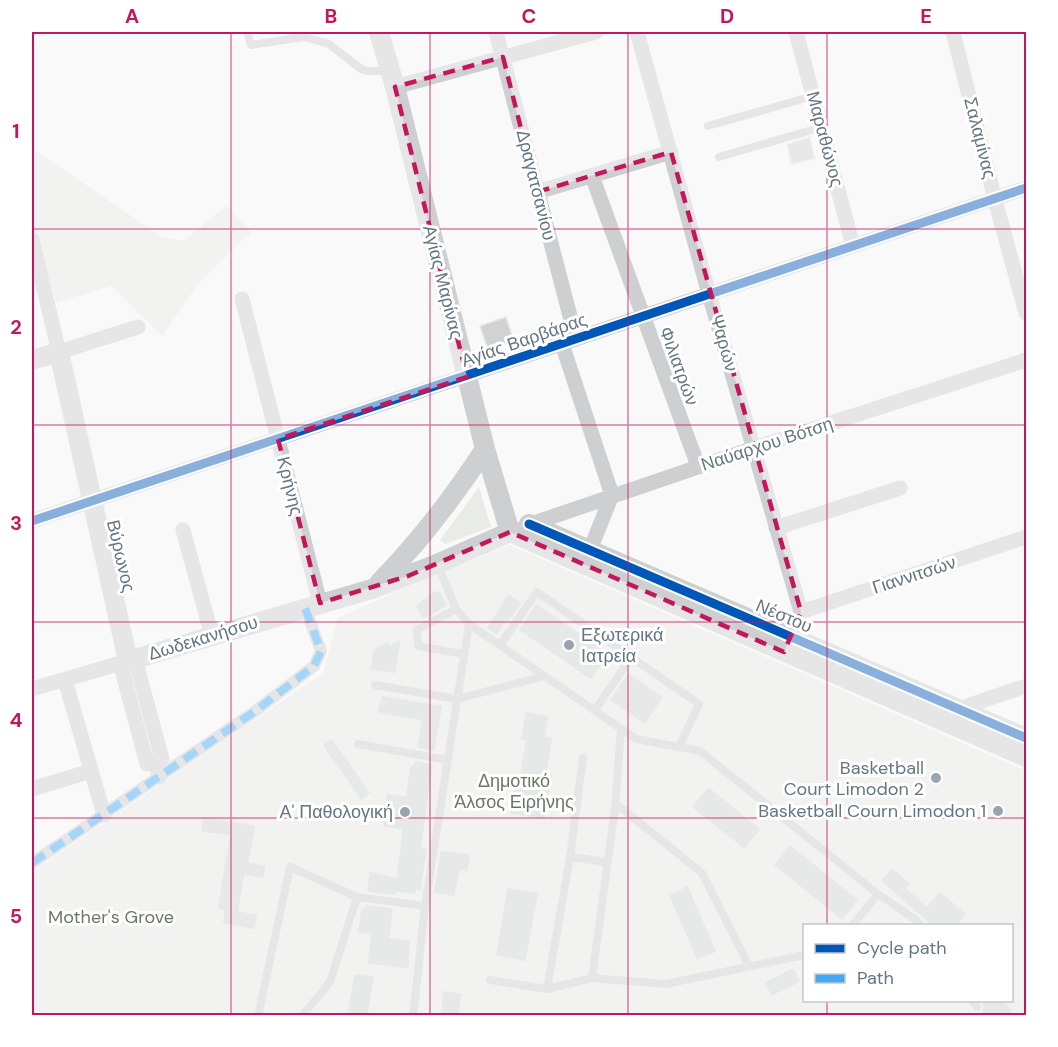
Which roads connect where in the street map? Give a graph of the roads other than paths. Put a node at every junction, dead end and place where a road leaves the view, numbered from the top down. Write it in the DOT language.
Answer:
graph roads {
  1 [pos="247,32"];
  2 [pos="319,32"];
  3 [pos="379,32"];
  4 [pos="496,32"];
  5 [pos="596,32"];
  6 [pos="637,32"];
  7 [pos="796,32"];
  8 [pos="953,32"];
  9 [pos="321,40"];
  10 [pos="503,57"];
  11 [pos="393,79"];
  12 [pos="813,96"];
  13 [pos="708,126"];
  14 [pos="822,127"];
  15 [pos="671,152"];
  16 [pos="719,157"];
  17 [pos="592,176"];
  18 [pos="1026,188"];
  19 [pos="537,192"];
  20 [pos="995,200"];
  21 [pos="32,240"];
  22 [pos="854,246"];
  23 [pos="709,294"];
  24 [pos="242,299"];
  25 [pos="1026,313"];
  26 [pos="643,316"];
  27 [pos="138,327"];
  28 [pos="569,342"];
  29 [pos="59,352"];
  30 [pos="32,360"];
  31 [pos="1026,360"];
  32 [pos="466,376"];
  33 [pos="278,439"];
  34 [pos="754,448"];
  35 [pos="485,449"];
  36 [pos="698,466"];
  37 [pos="900,488"];
  38 [pos="612,495"];
  39 [pos="91,501"];
  40 [pos="32,521"];
  41 [pos="529,524"];
  42 [pos="776,528"];
  43 [pos="183,530"];
  44 [pos="510,532"];
  45 [pos="1026,537"];
  46 [pos="590,550"];
  47 [pos="437,564"];
  48 [pos="375,588"];
  49 [pos="313,605"];
  50 [pos="456,609"];
  51 [pos="801,612"];
  52 [pos="469,624"];
  53 [pos="212,636"];
  54 [pos="787,644"];
  55 [pos="500,645"];
  56 [pos="464,654"];
  57 [pos="632,656"];
  58 [pos="128,661"];
  59 [pos="544,676"];
  60 [pos="65,680"];
  61 [pos="375,685"];
  62 [pos="1026,686"];
  63 [pos="32,689"];
  64 [pos="457,699"];
  65 [pos="595,710"];
  66 [pos="955,717"];
  67 [pos="621,729"];
  68 [pos="1026,738"];
  69 [pos="358,744"];
  70 [pos="679,747"];
  71 [pos="1026,757"];
  72 [pos="583,758"];
  73 [pos="447,760"];
  74 [pos="91,771"];
  75 [pos="159,777"];
  76 [pos="32,789"];
  77 [pos="615,803"];
  78 [pos="104,814"];
  79 [pos="570,857"];
  80 [pos="607,862"];
  81 [pos="32,864"];
  82 [pos="878,894"];
  83 [pos="357,897"];
  84 [pos="425,906"];
  85 [pos="854,924"];
  86 [pos="919,924"];
  87 [pos="803,955"];
  88 [pos="749,966"];
  89 [pos="592,978"];
  90 [pos="490,980"];
  91 [pos="547,989"];
  92 [pos="258,1016"];
  93 [pos="302,1016"];
  94 [pos="413,1016"];
  1 -- 9 [label="lane"];
  2 -- 9 [label="lane"];
  3 -- 11 [label="street, Αγίας Μαρίνας"];
  4 -- 10 [label="street, Δραγατσανίου"];
  5 -- 10 [label="street"];
  6 -- 15 [label="street, Ψαρών"];
  7 -- 12 [label="street, Μαραθώνος"];
  8 -- 20 [label="street, Σαλαμίνας"];
  9 -- 11 [label="lane"];
  10 -- 11 [label="street"];
  10 -- 19 [label="street, Δραγατσανίου"];
  11 -- 32 [label="street, Αγίας Μαρίνας"];
  12 -- 13 [label="lane"];
  12 -- 14 [label="street, Μαραθώνος"];
  14 -- 16 [label="lane"];
  14 -- 22 [label="street, Μαραθώνος"];
  15 -- 17 [label="street"];
  15 -- 23 [label="street, Ψαρών"];
  17 -- 19 [label="street"];
  17 -- 26 [label="street, Φιλιατρών"];
  18 -- 20 [label="street, Αγίας Βαρβάρας"];
  19 -- 28 [label="street, Δραγατσανίου"];
  20 -- 22 [label="street, Αγίας Βαρβάρας"];
  20 -- 25 [label="street, Σαλαμίνας"];
  21 -- 29 [label="street, Βύρωνος"];
  22 -- 23 [label="street, Αγίας Βαρβάρας"];
  23 -- 26 [label="street, Αγίας Βαρβάρας"];
  23 -- 34 [label="street, Ψαρών"];
  24 -- 33 [label="street, Κρήνης"];
  26 -- 28 [label="street, Αγίας Βαρβάρας"];
  26 -- 36 [label="street, Φιλιατρών"];
  27 -- 29 [label="street"];
  28 -- 32 [label="street, Αγίας Βαρβάρας"];
  28 -- 38 [label="street, Δραγατσανίου"];
  29 -- 30 [label="street"];
  29 -- 39 [label="street, Βύρωνος"];
  31 -- 34 [label="street, Ναύαρχου Βότση"];
  32 -- 33 [label="street, Αγίας Βαρβάρας"];
  32 -- 35 [label="street, Αγίας Μαρίνας"];
  33 -- 39 [label="street, Αγίας Βαρβάρας"];
  33 -- 49 [label="street, Κρήνης"];
  34 -- 36 [label="street, Ναύαρχου Βότση"];
  34 -- 42 [label="street, Ψαρών"];
  35 -- 44 [label="street, Αγίας Μαρίνας"];
  35 -- 48 [label="street"];
  36 -- 38 [label="street, Ναύαρχου Βότση"];
  37 -- 42 [label="street"];
  38 -- 41 [label="street, Ναύαρχου Βότση"];
  38 -- 46 [label="street"];
  39 -- 40 [label="street, Αγίας Βαρβάρας"];
  39 -- 58 [label="street, Βύρωνος"];
  41 -- 44 [label="street, Ναύαρχου Βότση"];
  41 -- 46 [label="street, Νέστου"];
  42 -- 51 [label="street, Ψαρών"];
  43 -- 53 [label="street"];
  44 -- 47 [label="street, Δωδεκανήσου"];
  44 -- 54 [label="street, Νέστου"];
  45 -- 51 [label="street, Γιαννιτσών"];
  46 -- 54 [label="street, Νέστου"];
  47 -- 48 [label="street, Δωδεκανήσου"];
  47 -- 50 [label="lane"];
  48 -- 49 [label="street, Δωδεκανήσου"];
  49 -- 53 [label="street, Δωδεκανήσου"];
  49 -- 75 [label="street"];
  50 -- 52 [label="lane"];
  50 -- 56 [label="lane"];
  51 -- 54 [label="street"];
  52 -- 55 [label="lane"];
  52 -- 56 [label="lane"];
  53 -- 58 [label="street, Δωδεκανήσου"];
  54 -- 66 [label="street, Νέστου"];
  55 -- 57 [label="lane"];
  55 -- 59 [label="lane"];
  56 -- 64 [label="lane"];
  57 -- 65 [label="lane"];
  57 -- 70 [label="lane"];
  58 -- 60 [label="street, Δωδεκανήσου"];
  58 -- 75 [label="street, Βύρωνος"];
  59 -- 64 [label="lane"];
  59 -- 65 [label="lane"];
  60 -- 63 [label="street, Δωδεκανήσου"];
  60 -- 74 [label="street"];
  61 -- 64 [label="lane"];
  62 -- 66 [label="street"];
  64 -- 73 [label="lane"];
  65 -- 67 [label="lane"];
  66 -- 68 [label="street, Νέστου"];
  66 -- 71 [label="street, Νέστου"];
  67 -- 70 [label="lane"];
  67 -- 77 [label="lane"];
  69 -- 73 [label="lane"];
  70 -- 82 [label="lane"];
  72 -- 79 [label="lane"];
  73 -- 84 [label="lane"];
  74 -- 76 [label="street"];
  74 -- 78 [label="street"];
  75 -- 78 [label="street"];
  77 -- 80 [label="lane"];
  77 -- 88 [label="lane"];
  78 -- 81 [label="street"];
  79 -- 80 [label="lane"];
  79 -- 91 [label="lane"];
  80 -- 89 [label="lane"];
  82 -- 85 [label="lane"];
  82 -- 86 [label="lane"];
  83 -- 84 [label="lane"];
  83 -- 92 [label="lane"];
  83 -- 93 [label="lane"];
  84 -- 94 [label="lane"];
  87 -- 88 [label="lane"];
  88 -- 89 [label="lane"];
  89 -- 91 [label="lane"];
  90 -- 91 [label="lane"];
}
